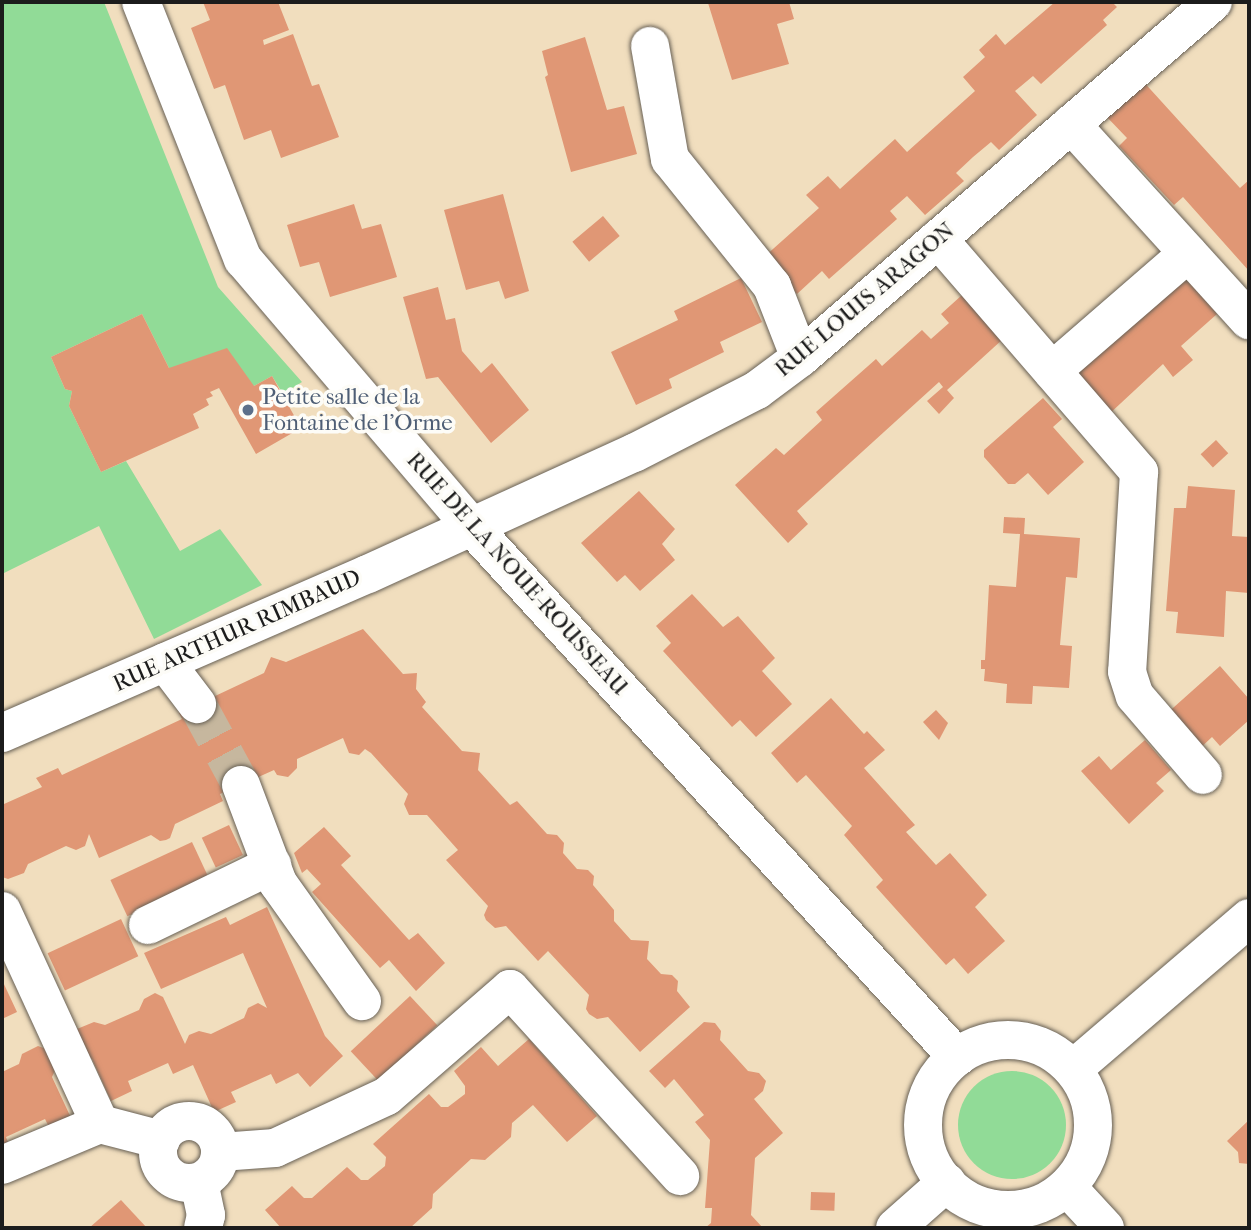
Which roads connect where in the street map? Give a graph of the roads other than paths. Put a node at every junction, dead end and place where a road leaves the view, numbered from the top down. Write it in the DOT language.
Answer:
graph roads {
  1 [pos="141,2"];
  2 [pos="1213,2"];
  3 [pos="650,46"];
  4 [pos="1072,124"];
  5 [pos="938,239"];
  6 [pos="1188,253"];
  7 [pos="1249,320"];
  8 [pos="800,358"];
  9 [pos="1052,371"];
  10 [pos="471,526"];
  11 [pos="165,662"];
  12 [pos="197,704"];
  13 [pos="2,733"];
  14 [pos="1203,775"];
  15 [pos="241,785"];
  16 [pos="272,865"];
  17 [pos="2,911"];
  18 [pos="1249,918"];
  19 [pos="148,925"];
  20 [pos="362,1001"];
  21 [pos="957,1057"];
  22 [pos="1065,1062"];
  23 [pos="100,1124"];
  24 [pos="161,1140"];
  25 [pos="221,1152"];
  26 [pos="2,1165"];
  27 [pos="680,1176"];
  28 [pos="199,1182"];
  29 [pos="947,1182"];
  30 [pos="1067,1187"];
  31 [pos="203,1228"];
  32 [pos="895,1228"];
  33 [pos="1105,1228"];
  1 -- 10 [label="street, RUE DE LA NOUE-ROUSSEAU"];
  2 -- 4 [label="street, RUE LOUIS ARAGON"];
  3 -- 8 [label="street"];
  4 -- 5 [label="street, RUE LOUIS ARAGON"];
  4 -- 6 [label="street"];
  5 -- 8 [label="street, RUE LOUIS ARAGON"];
  5 -- 9 [label="street"];
  6 -- 7 [label="street"];
  6 -- 9 [label="street"];
  8 -- 10 [label="street, RUE LOUIS ARAGON"];
  9 -- 14 [label="street"];
  10 -- 11 [label="street, RUE ARTHUR RIMBAUD"];
  10 -- 21 [label="street, RUE DE LA NOUE-ROUSSEAU"];
  11 -- 12 [label="street"];
  11 -- 13 [label="street, RUE ARTHUR RIMBAUD"];
  15 -- 16 [label="street"];
  16 -- 19 [label="street"];
  16 -- 20 [label="street"];
  17 -- 23 [label="street"];
  18 -- 22 [label="street"];
  21 -- 22 [label="street"];
  21 -- 29 [label="street"];
  22 -- 30 [label="street"];
  23 -- 24 [label="street"];
  23 -- 26 [label="street"];
  24 -- 25 [label="street"];
  24 -- 28 [label="street"];
  25 -- 27 [label="street"];
  25 -- 28 [label="street"];
  28 -- 31 [label="street"];
  29 -- 30 [label="street"];
  29 -- 32 [label="street"];
  30 -- 33 [label="street"];
}
